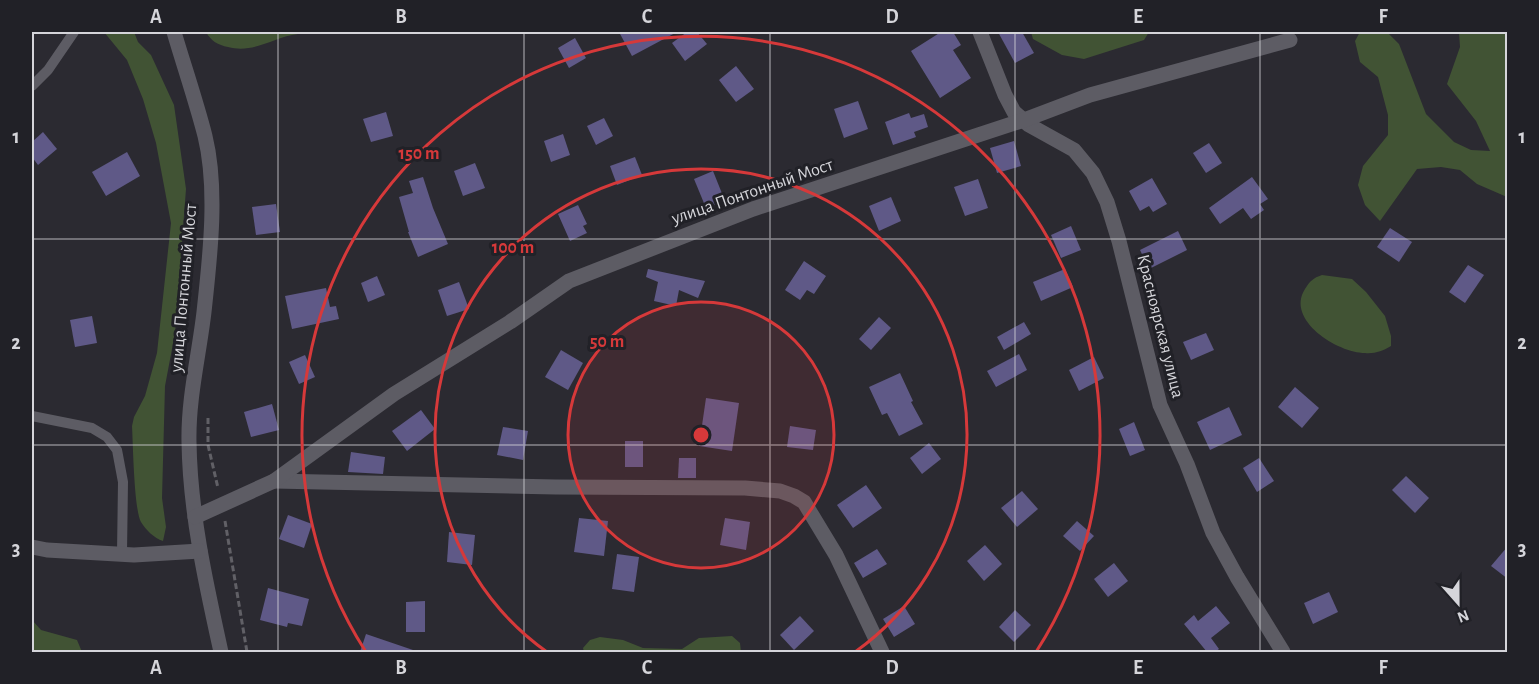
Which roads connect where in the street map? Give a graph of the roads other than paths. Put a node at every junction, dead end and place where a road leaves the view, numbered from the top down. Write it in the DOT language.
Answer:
graph roads {
  1 [pos="74,32"];
  2 [pos="174,32"];
  3 [pos="980,32"];
  4 [pos="1290,40"];
  5 [pos="32,86"];
  6 [pos="1024,120"];
  7 [pos="32,416"];
  8 [pos="274,481"];
  9 [pos="195,517"];
  10 [pos="37,550"];
  11 [pos="200,551"];
  12 [pos="122,553"];
  13 [pos="221,652"];
  14 [pos="882,652"];
  15 [pos="1283,652"];
  1 -- 5 [label="lane"];
  2 -- 9 [label="street, улица Понтонный Мост"];
  3 -- 6 [label="street, Красноярская улица"];
  4 -- 6 [label="street, улица Понтонный Мост"];
  6 -- 8 [label="street, улица Понтонный Мост"];
  6 -- 15 [label="street, Красноярская улица"];
  7 -- 12 [label="lane"];
  8 -- 9 [label="street, улица Понтонный Мост"];
  8 -- 14 [label="street, улица Понтонный Мост"];
  9 -- 11 [label="street, улица Понтонный Мост"];
  10 -- 12 [label="street"];
  11 -- 12 [label="street"];
  11 -- 13 [label="street, улица Понтонный Мост"];
}
